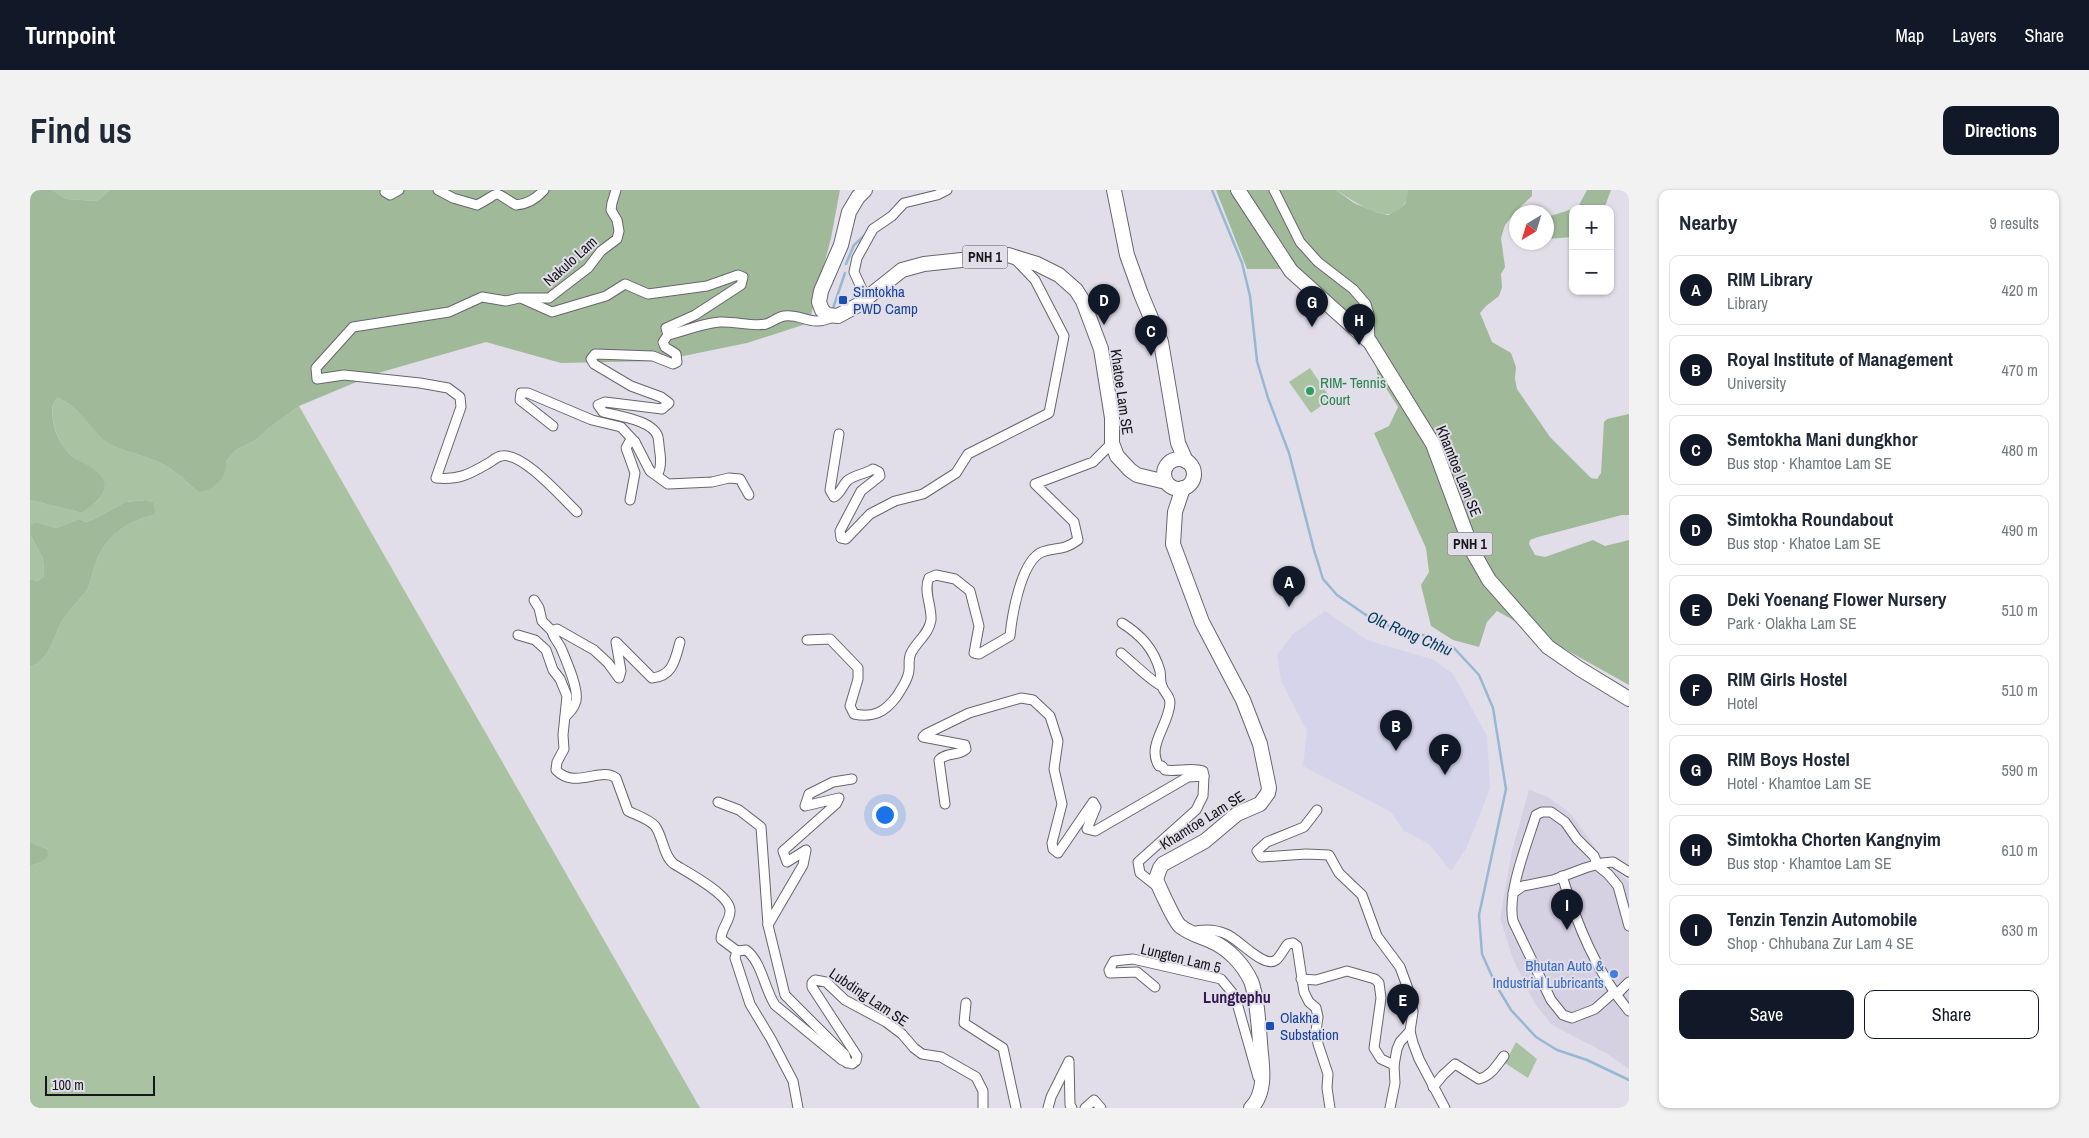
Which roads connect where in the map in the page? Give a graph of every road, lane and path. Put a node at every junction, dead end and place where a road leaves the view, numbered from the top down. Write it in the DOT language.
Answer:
graph roads {
  1 [pos="386,190"];
  2 [pos="399,190"];
  3 [pos="438,190"];
  4 [pos="544,190"];
  5 [pos="616,190"];
  6 [pos="866,190"];
  7 [pos="947,190"];
  8 [pos="1114,190"];
  9 [pos="1238,190"];
  10 [pos="1274,190"];
  11 [pos="1008,255"];
  12 [pos="519,298"];
  13 [pos="866,298"];
  14 [pos="832,317"];
  15 [pos="668,335"];
  16 [pos="1370,342"];
  17 [pos="553,426"];
  18 [pos="839,434"];
  19 [pos="635,442"];
  20 [pos="1112,443"];
  21 [pos="657,475"];
  22 [pos="1175,475"];
  23 [pos="749,495"];
  24 [pos="630,500"];
  25 [pos="577,512"];
  26 [pos="534,600"];
  27 [pos="1122,623"];
  28 [pos="552,630"];
  29 [pos="518,635"];
  30 [pos="807,640"];
  31 [pos="680,642"];
  32 [pos="1121,653"];
  33 [pos="1162,686"];
  34 [pos="1629,699"];
  35 [pos="565,718"];
  36 [pos="1204,776"];
  37 [pos="852,779"];
  38 [pos="718,802"];
  39 [pos="945,804"];
  40 [pos="1317,810"];
  41 [pos="1598,866"];
  42 [pos="1629,872"];
  43 [pos="1562,876"];
  44 [pos="1159,888"];
  45 [pos="1513,893"];
  46 [pos="768,925"];
  47 [pos="1629,926"];
  48 [pos="1189,932"];
  49 [pos="737,950"];
  50 [pos="1301,979"];
  51 [pos="1629,982"];
  52 [pos="1155,987"];
  53 [pos="1613,992"];
  54 [pos="966,1002"];
  55 [pos="1629,1011"];
  56 [pos="1410,1031"];
  57 [pos="1504,1056"];
  58 [pos="847,1063"];
  59 [pos="1394,1065"];
  60 [pos="1261,1087"];
  61 [pos="1433,1087"];
  62 [pos="798,1108"];
  63 [pos="983,1108"];
  64 [pos="1016,1108"];
  65 [pos="1048,1108"];
  66 [pos="1072,1108"];
  67 [pos="1085,1108"];
  68 [pos="1101,1108"];
  69 [pos="1251,1108"];
  70 [pos="1330,1108"];
  71 [pos="1390,1108"];
  72 [pos="1445,1108"];
  1 -- 2 [label="street"];
  3 -- 4 [label="street"];
  5 -- 12 [label="street, Nakulo Lam"];
  6 -- 14 [label="main road"];
  7 -- 13 [label="street"];
  8 -- 22 [label="main road, Khamtoe Lam SE"];
  9 -- 16 [label="main road, Khamtoe Lam SE / PNH 1"];
  10 -- 16 [label="street"];
  11 -- 13 [label="main road, Khatoe Lam SE / PNH 1"];
  11 -- 18 [label="street"];
  11 -- 20 [label="main road, Khatoe Lam SE / PNH 1"];
  12 -- 15 [label="street"];
  12 -- 25 [label="street"];
  13 -- 14 [label="main road, Khatoe Lam SE / PNH 1"];
  14 -- 15 [label="street"];
  15 -- 21 [label="street"];
  16 -- 34 [label="main road, Khamtoe Lam SE / PNH 1"];
  17 -- 19 [label="street"];
  19 -- 21 [label="street"];
  19 -- 24 [label="street"];
  20 -- 22 [label="main road, Khatoe Lam SE"];
  20 -- 30 [label="street"];
  21 -- 23 [label="street"];
  22 -- 44 [label="main road, Khamtoe Lam SE"];
  26 -- 28 [label="street"];
  27 -- 33 [label="street"];
  28 -- 31 [label="street"];
  28 -- 35 [label="street"];
  29 -- 35 [label="street"];
  32 -- 33 [label="street"];
  33 -- 36 [label="street"];
  35 -- 49 [label="street"];
  36 -- 39 [label="street"];
  36 -- 44 [label="street"];
  37 -- 46 [label="street"];
  38 -- 46 [label="street"];
  40 -- 56 [label="street"];
  41 -- 42 [label="street"];
  41 -- 43 [label="street"];
  41 -- 45 [label="street"];
  41 -- 47 [label="street"];
  43 -- 45 [label="street"];
  43 -- 53 [label="street"];
  44 -- 48 [label="main road"];
  45 -- 53 [label="street"];
  46 -- 58 [label="street"];
  48 -- 50 [label="street"];
  48 -- 60 [label="main road"];
  49 -- 58 [label="street"];
  49 -- 62 [label="street"];
  50 -- 59 [label="street"];
  50 -- 70 [label="street"];
  51 -- 53 [label="street"];
  52 -- 60 [label="street, Lungten Lam 5"];
  53 -- 55 [label="street"];
  54 -- 64 [label="street"];
  56 -- 59 [label="street"];
  56 -- 61 [label="street"];
  57 -- 61 [label="street"];
  58 -- 63 [label="street, Lubding Lam SE"];
  59 -- 71 [label="street"];
  60 -- 69 [label="main road"];
  61 -- 72 [label="street"];
  65 -- 66 [label="street"];
  67 -- 68 [label="street"];
}
